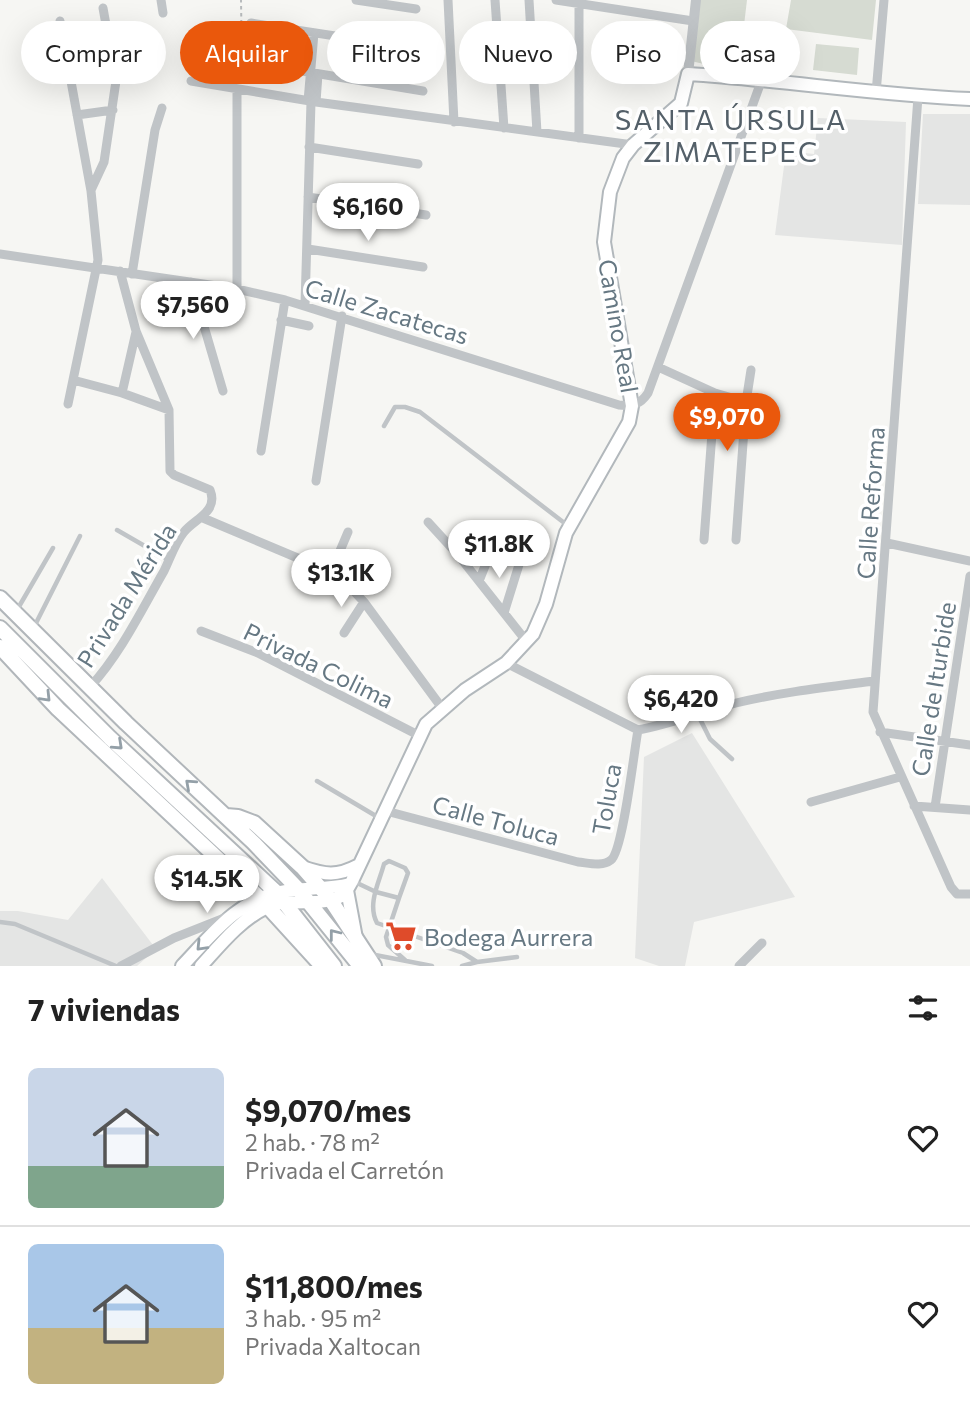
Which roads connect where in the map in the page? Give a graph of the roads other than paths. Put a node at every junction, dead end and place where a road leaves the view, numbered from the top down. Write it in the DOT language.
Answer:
graph roads {
  1 [pos="160,0"];
  2 [pos="356,0"];
  3 [pos="448,0"];
  4 [pos="495,0"];
  5 [pos="529,0"];
  6 [pos="556,0"];
  7 [pos="696,0"];
  8 [pos="884,0"];
  9 [pos="579,2"];
  10 [pos="103,8"];
  11 [pos="416,9"];
  12 [pos="163,13"];
  13 [pos="60,20"];
  14 [pos="693,21"];
  15 [pos="314,33"];
  16 [pos="327,35"];
  17 [pos="314,74"];
  18 [pos="688,74"];
  19 [pos="700,75"];
  20 [pos="208,84"];
  21 [pos="760,84"];
  22 [pos="800,84"];
  23 [pos="237,89"];
  24 [pos="422,91"];
  25 [pos="876,93"];
  26 [pos="918,97"];
  27 [pos="970,99"];
  28 [pos="312,102"];
  29 [pos="162,108"];
  30 [pos="113,110"];
  31 [pos="77,115"];
  32 [pos="454,122"];
  33 [pos="504,128"];
  34 [pos="537,132"];
  35 [pos="579,138"];
  36 [pos="633,145"];
  37 [pos="309,147"];
  38 [pos="418,164"];
  39 [pos="91,191"];
  40 [pos="308,197"];
  41 [pos="426,215"];
  42 [pos="308,249"];
  43 [pos="0,254"];
  44 [pos="424,267"];
  45 [pos="98,268"];
  46 [pos="120,271"];
  47 [pos="132,274"];
  48 [pos="191,282"];
  49 [pos="237,289"];
  50 [pos="285,300"];
  51 [pos="305,305"];
  52 [pos="342,316"];
  53 [pos="281,320"];
  54 [pos="309,326"];
  55 [pos="136,331"];
  56 [pos="658,367"];
  57 [pos="751,370"];
  58 [pos="73,380"];
  59 [pos="223,391"];
  60 [pos="122,393"];
  61 [pos="715,393"];
  62 [pos="746,402"];
  63 [pos="68,404"];
  64 [pos="632,406"];
  65 [pos="169,410"];
  66 [pos="384,426"];
  67 [pos="261,451"];
  68 [pos="316,481"];
  69 [pos="203,518"];
  70 [pos="428,522"];
  71 [pos="569,526"];
  72 [pos="117,530"];
  73 [pos="348,532"];
  74 [pos="80,536"];
  75 [pos="464,540"];
  76 [pos="704,540"];
  77 [pos="736,540"];
  78 [pos="887,543"];
  79 [pos="493,546"];
  80 [pos="52,548"];
  81 [pos="522,555"];
  82 [pos="459,556"];
  83 [pos="169,561"];
  84 [pos="970,561"];
  85 [pos="331,572"];
  86 [pos="970,576"];
  87 [pos="479,581"];
  88 [pos="0,598"];
  89 [pos="364,602"];
  90 [pos="504,613"];
  91 [pos="15,614"];
  92 [pos="0,628"];
  93 [pos="32,631"];
  94 [pos="201,631"];
  95 [pos="344,633"];
  96 [pos="527,642"];
  97 [pos="0,647"];
  98 [pos="506,663"];
  99 [pos="874,681"];
  100 [pos="90,687"];
  101 [pos="442,708"];
  102 [pos="698,715"];
  103 [pos="638,730"];
  104 [pos="880,732"];
  105 [pos="420,737"];
  106 [pos="945,742"];
  107 [pos="970,745"];
  108 [pos="732,760"];
  109 [pos="900,777"];
  110 [pos="317,781"];
  111 [pos="811,802"];
  112 [pos="914,806"];
  113 [pos="935,807"];
  114 [pos="970,810"];
  115 [pos="384,815"];
  116 [pos="225,816"];
  117 [pos="598,864"];
  118 [pos="360,865"];
  119 [pos="302,867"];
  120 [pos="350,885"];
  121 [pos="298,889"];
  122 [pos="376,892"];
  123 [pos="325,894"];
  124 [pos="970,894"];
  125 [pos="281,897"];
  126 [pos="399,898"];
  127 [pos="308,901"];
  128 [pos="264,902"];
  129 [pos="229,916"];
  130 [pos="0,922"];
  131 [pos="390,928"];
  132 [pos="356,939"];
  133 [pos="762,943"];
  134 [pos="517,957"];
  135 [pos="405,960"];
  136 [pos="477,961"];
  137 [pos="366,962"];
  138 [pos="419,965"];
  139 [pos="119,966"];
  140 [pos="182,966"];
  141 [pos="201,966"];
  142 [pos="322,966"];
  143 [pos="334,966"];
  144 [pos="432,966"];
  145 [pos="462,966"];
  146 [pos="739,966"];
  1 -- 12 [label="street"];
  2 -- 11 [label="street"];
  3 -- 32 [label="street"];
  4 -- 33 [label="street"];
  5 -- 34 [label="street"];
  6 -- 9 [label="street"];
  7 -- 14 [label="street"];
  8 -- 25 [label="street"];
  9 -- 14 [label="street"];
  9 -- 35 [label="street"];
  10 -- 30 [label="street"];
  13 -- 31 [label="street"];
  14 -- 18 [label="street"];
  15 -- 16 [label="street"];
  15 -- 17 [label="street"];
  17 -- 24 [label="street"];
  17 -- 28 [label="street"];
  18 -- 19 [label="main road"];
  18 -- 36 [label="main road, Camino Real"];
  20 -- 23 [label="street"];
  21 -- 56 [label="street"];
  22 -- 25 [label="main road"];
  23 -- 28 [label="street"];
  23 -- 49 [label="street"];
  25 -- 26 [label="main road"];
  26 -- 27 [label="main road"];
  26 -- 78 [label="street, Calle Reforma"];
  28 -- 32 [label="street"];
  28 -- 37 [label="street"];
  29 -- 47 [label="street"];
  30 -- 31 [label="street"];
  30 -- 39 [label="street"];
  31 -- 39 [label="street"];
  32 -- 33 [label="street"];
  33 -- 34 [label="street"];
  34 -- 35 [label="street"];
  35 -- 36 [label="street"];
  36 -- 64 [label="main road, Camino Real"];
  37 -- 38 [label="street"];
  37 -- 40 [label="street"];
  39 -- 45 [label="street"];
  40 -- 41 [label="street"];
  40 -- 42 [label="street"];
  42 -- 44 [label="street"];
  42 -- 51 [label="street"];
  43 -- 45 [label="street, Calle Zacatecas"];
  45 -- 46 [label="street, Calle Zacatecas"];
  45 -- 58 [label="street"];
  46 -- 47 [label="street, Calle Zacatecas"];
  46 -- 55 [label="street"];
  47 -- 48 [label="street, Calle Zacatecas"];
  48 -- 49 [label="street, Calle Zacatecas"];
  48 -- 59 [label="street"];
  49 -- 50 [label="street, Calle Zacatecas"];
  50 -- 51 [label="street, Calle Zacatecas"];
  50 -- 53 [label="street"];
  51 -- 52 [label="street, Calle Zacatecas"];
  52 -- 64 [label="street, Calle Zacatecas"];
  52 -- 68 [label="street"];
  53 -- 54 [label="street"];
  53 -- 67 [label="street"];
  55 -- 60 [label="street"];
  55 -- 65 [label="street"];
  56 -- 61 [label="street"];
  56 -- 64 [label="street"];
  57 -- 62 [label="street"];
  58 -- 60 [label="street"];
  58 -- 63 [label="street"];
  60 -- 65 [label="street"];
  61 -- 62 [label="street"];
  61 -- 76 [label="street"];
  62 -- 77 [label="street"];
  64 -- 71 [label="main road, Camino Real"];
  65 -- 69 [label="street, Privada Mérida"];
  66 -- 71 [label="lane"];
  69 -- 83 [label="street, Privada Mérida"];
  69 -- 85 [label="street"];
  70 -- 82 [label="street"];
  71 -- 96 [label="main road, Camino Real"];
  72 -- 83 [label="lane"];
  73 -- 85 [label="street"];
  74 -- 93 [label="lane"];
  75 -- 82 [label="street"];
  78 -- 84 [label="street"];
  78 -- 99 [label="street, Calle Reforma"];
  79 -- 87 [label="street"];
  80 -- 91 [label="lane"];
  81 -- 90 [label="street"];
  82 -- 87 [label="street"];
  83 -- 100 [label="street, Privada Mérida"];
  85 -- 89 [label="street"];
  86 -- 106 [label="street, Calle de Iturbide"];
  87 -- 90 [label="street"];
  88 -- 91 [label="main road"];
  89 -- 95 [label="street"];
  89 -- 101 [label="street"];
  90 -- 96 [label="street"];
  91 -- 93 [label="main road"];
  92 -- 125 [label="main road, one-way"];
  93 -- 100 [label="main road"];
  94 -- 105 [label="street, Privada Colima"];
  96 -- 98 [label="main road, Camino Real"];
  97 -- 128 [label="main road, one-way"];
  98 -- 101 [label="main road, Camino Real"];
  98 -- 103 [label="street"];
  99 -- 102 [label="street"];
  99 -- 104 [label="street, Calle Reforma"];
  116 -- 100 [label="main road, one-way"];
  101 -- 105 [label="main road, Camino Real"];
  102 -- 103 [label="street"];
  102 -- 108 [label="lane"];
  103 -- 117 [label="street, Toluca"];
  104 -- 106 [label="street"];
  104 -- 109 [label="street, Calle Reforma"];
  105 -- 115 [label="main road, Camino Real"];
  106 -- 107 [label="street"];
  106 -- 113 [label="street, Calle de Iturbide"];
  109 -- 111 [label="street"];
  109 -- 112 [label="street, Calle Reforma"];
  110 -- 115 [label="lane"];
  112 -- 113 [label="street"];
  112 -- 124 [label="street, Calle Reforma"];
  113 -- 114 [label="street"];
  115 -- 117 [label="street, Calle Toluca"];
  115 -- 118 [label="main road, Camino Real"];
  116 -- 119 [label="main road"];
  116 -- 121 [label="main road"];
  118 -- 119 [label="main road"];
  118 -- 120 [label="main road, Camino Real"];
  119 -- 123 [label="main road"];
  120 -- 122 [label="lane"];
  120 -- 123 [label="main road"];
  120 -- 132 [label="main road"];
  121 -- 123 [label="main road"];
  121 -- 125 [label="main road"];
  121 -- 127 [label="main road"];
  122 -- 126 [label="lane"];
  122 -- 126 [label="lane"];
  122 -- 131 [label="lane"];
  123 -- 127 [label="main road"];
  123 -- 132 [label="main road"];
  125 -- 127 [label="main road"];
  125 -- 128 [label="main road"];
  125 -- 143 [label="main road"];
  126 -- 131 [label="lane"];
  137 -- 127 [label="main road, one-way"];
  128 -- 129 [label="main road"];
  128 -- 141 [label="main road"];
  128 -- 142 [label="main road"];
  129 -- 139 [label="street"];
  129 -- 140 [label="main road, one-way"];
  130 -- 139 [label="lane"];
  131 -- 135 [label="lane"];
  131 -- 136 [label="lane"];
  132 -- 137 [label="main road"];
  133 -- 146 [label="street"];
  134 -- 136 [label="lane"];
  135 -- 137 [label="lane"];
  135 -- 138 [label="lane"];
  136 -- 145 [label="lane"];
  138 -- 144 [label="lane"];
}
